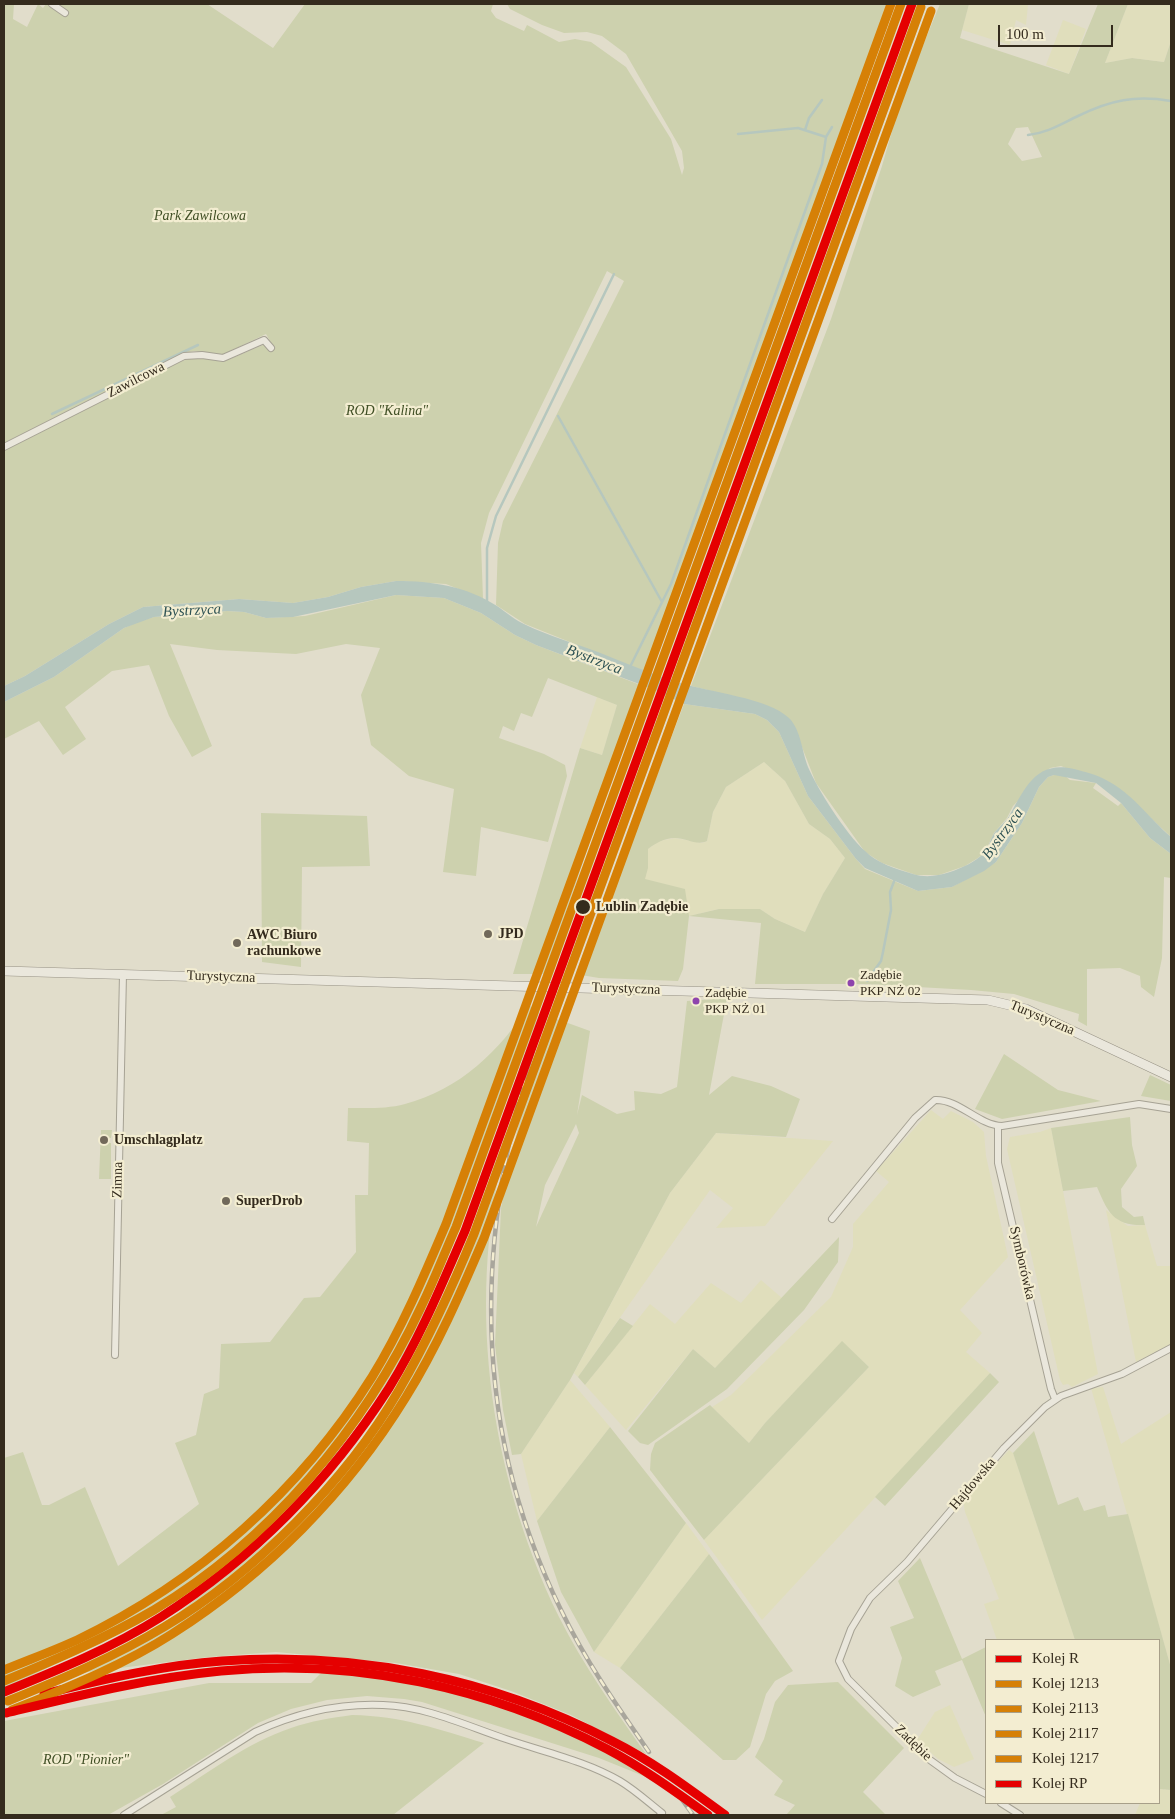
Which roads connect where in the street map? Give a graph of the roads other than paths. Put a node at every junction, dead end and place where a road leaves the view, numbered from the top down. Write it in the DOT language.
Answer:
graph roads {
  1 [pos="52,4"];
  2 [pos="65,13"];
  3 [pos="271,348"];
  4 [pos="4,448"];
  5 [pos="4,971"];
  6 [pos="122,974"];
  7 [pos="1171,1077"];
  8 [pos="1171,1109"];
  9 [pos="998,1126"];
  10 [pos="832,1219"];
  11 [pos="1171,1348"];
  12 [pos="116,1355"];
  13 [pos="1055,1399"];
  14 [pos="848,1679"];
  15 [pos="985,1793"];
  16 [pos="1003,1804"];
  17 [pos="124,1815"];
  18 [pos="660,1815"];
  19 [pos="1020,1815"];
  1 -- 2 [label="street"];
  3 -- 4 [label="street, Zawilcowa"];
  5 -- 6 [label="main road, Turystyczna"];
  6 -- 7 [label="main road, Turystyczna"];
  6 -- 12 [label="street, Zimna"];
  8 -- 9 [label="street"];
  9 -- 10 [label="street"];
  9 -- 13 [label="street, Symborówka"];
  11 -- 13 [label="street, Hajdowska"];
  13 -- 14 [label="street, Hajdowska"];
  14 -- 15 [label="street, Zadębie"];
  16 -- 19 [label="street"];
  17 -- 18 [label="street"];
}
